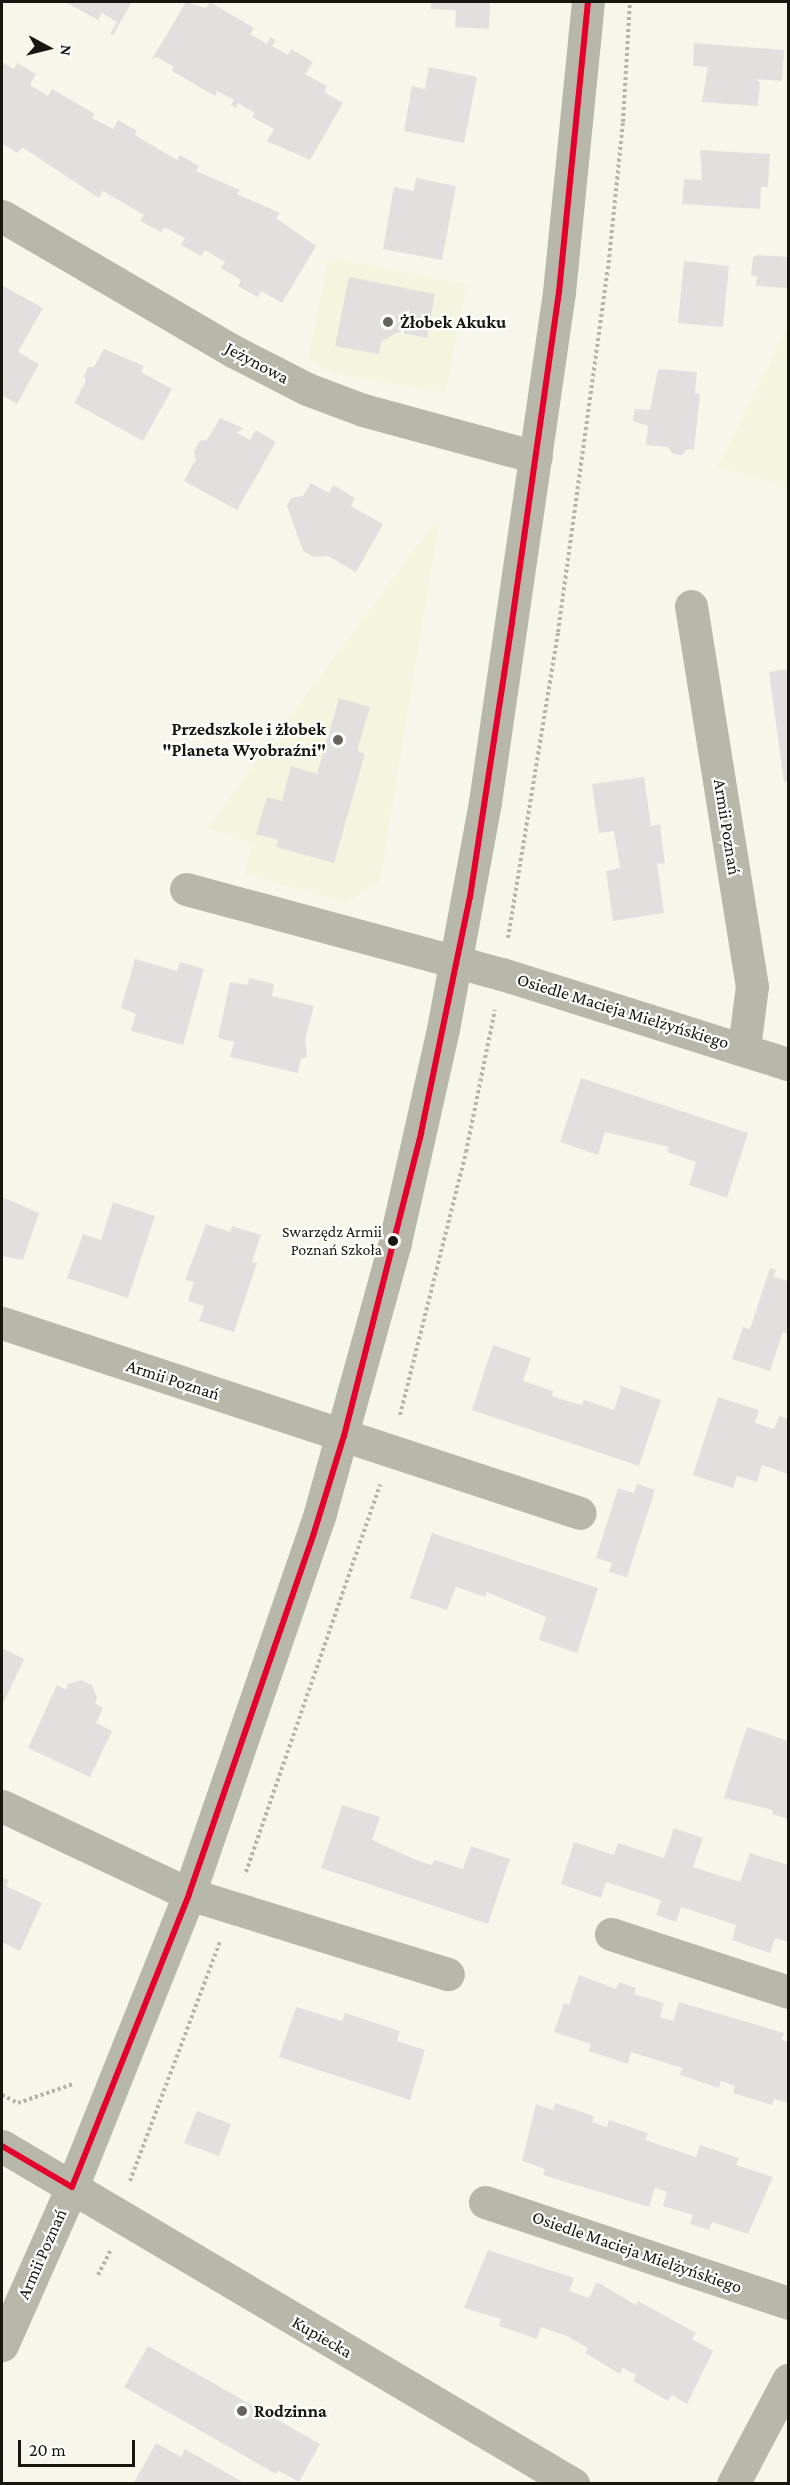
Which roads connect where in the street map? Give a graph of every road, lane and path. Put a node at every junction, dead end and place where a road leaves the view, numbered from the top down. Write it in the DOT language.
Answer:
graph roads {
  1 [pos="588,2"];
  2 [pos="2,216"];
  3 [pos="536,457"];
  4 [pos="691,606"];
  5 [pos="186,889"];
  6 [pos="457,962"];
  7 [pos="744,1048"];
  8 [pos="789,1064"];
  9 [pos="2,1323"];
  10 [pos="344,1437"];
  11 [pos="580,1513"];
  12 [pos="2,1806"];
  13 [pos="189,1894"];
  14 [pos="611,1934"];
  15 [pos="448,1974"];
  16 [pos="789,1992"];
  17 [pos="2,2146"];
  18 [pos="72,2187"];
  19 [pos="485,2202"];
  20 [pos="789,2303"];
  21 [pos="2,2345"];
  22 [pos="789,2380"];
  23 [pos="573,2484"];
  24 [pos="733,2484"];
  1 -- 3 [label="street, Armii Poznań"];
  2 -- 3 [label="street, Jeżynowa"];
  3 -- 6 [label="street, Armii Poznań"];
  4 -- 7 [label="street, Armii Poznań"];
  5 -- 6 [label="street"];
  6 -- 7 [label="street, Osiedle Macieja Mielżyńskiego"];
  6 -- 10 [label="street, Armii Poznań"];
  7 -- 8 [label="street, Osiedle Macieja Mielżyńskiego"];
  9 -- 10 [label="street, Armii Poznań"];
  10 -- 11 [label="street, Armii Poznań"];
  10 -- 13 [label="street, Armii Poznań"];
  12 -- 13 [label="street"];
  13 -- 15 [label="street"];
  13 -- 18 [label="street, Armii Poznań"];
  14 -- 16 [label="street"];
  17 -- 18 [label="street, Kupiecka"];
  18 -- 21 [label="street, Armii Poznań"];
  18 -- 23 [label="street, Kupiecka"];
  19 -- 20 [label="street, Osiedle Macieja Mielżyńskiego"];
  22 -- 24 [label="street"];
}
